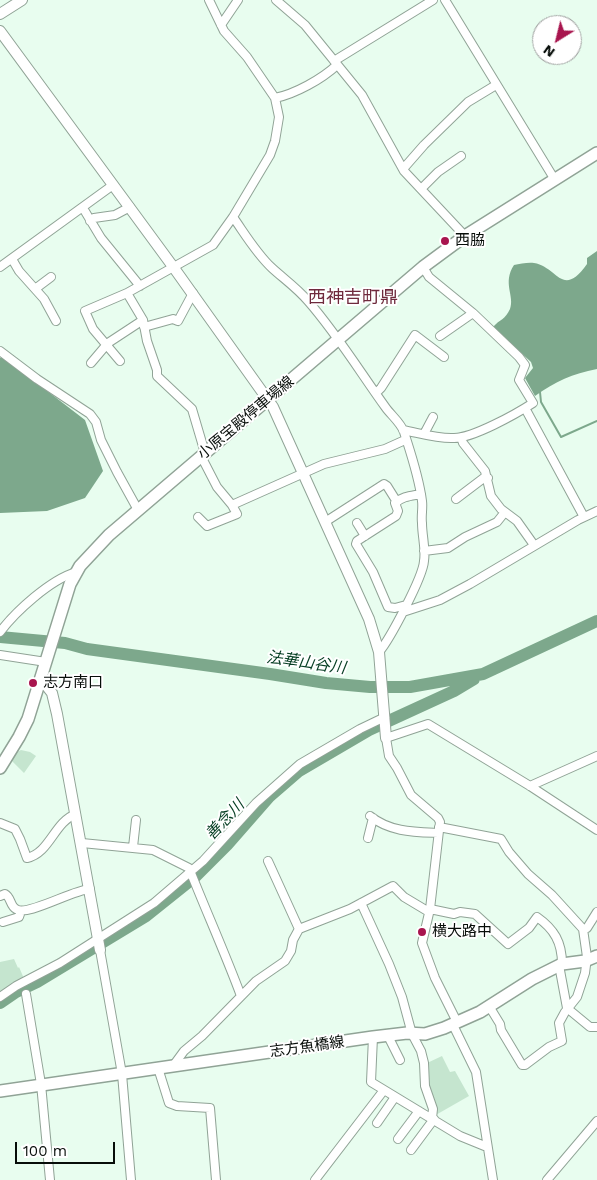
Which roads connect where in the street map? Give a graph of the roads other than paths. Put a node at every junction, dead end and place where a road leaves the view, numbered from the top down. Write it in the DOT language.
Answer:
graph roads {
  1 [pos="22,0"];
  2 [pos="208,0"];
  3 [pos="238,0"];
  4 [pos="269,0"];
  5 [pos="276,0"];
  6 [pos="433,0"];
  7 [pos="445,0"];
  8 [pos="0,14"];
  9 [pos="221,24"];
  10 [pos="0,31"];
  11 [pos="336,63"];
  12 [pos="496,85"];
  13 [pos="275,98"];
  14 [pos="597,153"];
  15 [pos="461,156"];
  16 [pos="403,169"];
  17 [pos="555,180"];
  18 [pos="113,185"];
  19 [pos="421,189"];
  20 [pos="130,207"];
  21 [pos="83,208"];
  22 [pos="233,217"];
  23 [pos="90,220"];
  24 [pos="465,236"];
  25 [pos="12,259"];
  26 [pos="0,267"];
  27 [pos="423,267"];
  28 [pos="174,268"];
  29 [pos="51,276"];
  30 [pos="140,286"];
  31 [pos="35,288"];
  32 [pos="127,293"];
  33 [pos="193,293"];
  34 [pos="473,313"];
  35 [pos="56,321"];
  36 [pos="144,323"];
  37 [pos="440,336"];
  38 [pos="338,339"];
  39 [pos="106,345"];
  40 [pos="0,351"];
  41 [pos="444,357"];
  42 [pos="120,361"];
  43 [pos="90,363"];
  44 [pos="376,393"];
  45 [pos="268,400"];
  46 [pos="524,408"];
  47 [pos="433,417"];
  48 [pos="403,430"];
  49 [pos="424,434"];
  50 [pos="461,437"];
  51 [pos="405,440"];
  52 [pos="203,454"];
  53 [pos="303,473"];
  54 [pos="488,478"];
  55 [pos="421,494"];
  56 [pos="456,499"];
  57 [pos="397,502"];
  58 [pos="232,505"];
  59 [pos="138,510"];
  60 [pos="597,511"];
  61 [pos="505,512"];
  62 [pos="198,517"];
  63 [pos="584,517"];
  64 [pos="325,522"];
  65 [pos="357,523"];
  66 [pos="365,536"];
  67 [pos="534,545"];
  68 [pos="424,551"];
  69 [pos="76,572"];
  70 [pos="404,609"];
  71 [pos="0,631"];
  72 [pos="379,652"];
  73 [pos="0,656"];
  74 [pos="46,660"];
  75 [pos="40,679"];
  76 [pos="385,718"];
  77 [pos="386,735"];
  78 [pos="597,756"];
  79 [pos="0,768"];
  80 [pos="530,786"];
  81 [pos="76,814"];
  82 [pos="136,820"];
  83 [pos="0,823"];
  84 [pos="439,830"];
  85 [pos="597,830"];
  86 [pos="368,838"];
  87 [pos="82,842"];
  88 [pos="133,847"];
  89 [pos="268,861"];
  90 [pos="191,873"];
  91 [pos="90,889"];
  92 [pos="0,896"];
  93 [pos="361,903"];
  94 [pos="429,910"];
  95 [pos="22,911"];
  96 [pos="597,912"];
  97 [pos="3,922"];
  98 [pos="587,928"];
  99 [pos="299,929"];
  100 [pos="98,938"];
  101 [pos="100,950"];
  102 [pos="597,956"];
  103 [pos="585,961"];
  104 [pos="560,964"];
  105 [pos="26,994"];
  106 [pos="241,996"];
  107 [pos="0,997"];
  108 [pos="489,1006"];
  109 [pos="568,1009"];
  110 [pos="455,1023"];
  111 [pos="597,1027"];
  112 [pos="412,1034"];
  113 [pos="388,1036"];
  114 [pos="373,1037"];
  115 [pos="400,1060"];
  116 [pos="173,1066"];
  117 [pos="158,1068"];
  118 [pos="122,1074"];
  119 [pos="41,1084"];
  120 [pos="384,1090"];
  121 [pos="0,1091"];
  122 [pos="396,1097"];
  123 [pos="419,1110"];
  124 [pos="433,1119"];
  125 [pos="597,1121"];
  126 [pos="377,1123"];
  127 [pos="398,1139"];
  128 [pos="487,1147"];
  129 [pos="411,1150"];
  130 [pos="50,1180"];
  131 [pos="131,1180"];
  132 [pos="216,1180"];
  133 [pos="315,1180"];
  134 [pos="493,1180"];
  135 [pos="547,1180"];
  1 -- 8 [label="street"];
  2 -- 9 [label="street"];
  3 -- 9 [label="street"];
  4 -- 5 [label="street"];
  5 -- 11 [label="street"];
  6 -- 11 [label="street"];
  7 -- 12 [label="street"];
  9 -- 13 [label="street"];
  10 -- 18 [label="street"];
  11 -- 13 [label="street"];
  11 -- 16 [label="street"];
  12 -- 16 [label="street"];
  12 -- 17 [label="street"];
  13 -- 22 [label="street"];
  14 -- 17 [label="main road, 小原宝殿停車場線"];
  15 -- 19 [label="street"];
  16 -- 19 [label="street"];
  17 -- 24 [label="main road, 小原宝殿停車場線"];
  18 -- 20 [label="street"];
  18 -- 21 [label="street"];
  19 -- 24 [label="street"];
  20 -- 23 [label="street"];
  20 -- 28 [label="street"];
  21 -- 23 [label="street"];
  21 -- 25 [label="street"];
  22 -- 28 [label="street"];
  22 -- 38 [label="street"];
  23 -- 30 [label="street"];
  24 -- 27 [label="main road, 小原宝殿停車場線"];
  25 -- 26 [label="street"];
  25 -- 31 [label="street"];
  27 -- 34 [label="street"];
  27 -- 38 [label="main road, 小原宝殿停車場線"];
  28 -- 30 [label="street"];
  28 -- 33 [label="street"];
  29 -- 31 [label="street"];
  30 -- 32 [label="street"];
  31 -- 35 [label="street"];
  32 -- 36 [label="street"];
  32 -- 39 [label="street"];
  33 -- 36 [label="street"];
  33 -- 45 [label="street"];
  34 -- 37 [label="street"];
  34 -- 46 [label="street"];
  36 -- 39 [label="street"];
  36 -- 52 [label="street"];
  38 -- 44 [label="street"];
  38 -- 45 [label="main road, 小原宝殿停車場線"];
  39 -- 42 [label="street"];
  39 -- 43 [label="street"];
  40 -- 59 [label="street"];
  41 -- 44 [label="street"];
  44 -- 48 [label="street"];
  45 -- 52 [label="main road, 小原宝殿停車場線"];
  45 -- 53 [label="street"];
  46 -- 50 [label="street"];
  46 -- 63 [label="street"];
  47 -- 49 [label="street"];
  48 -- 49 [label="street"];
  48 -- 51 [label="street"];
  49 -- 50 [label="street"];
  50 -- 54 [label="street"];
  51 -- 53 [label="street"];
  51 -- 55 [label="street"];
  52 -- 58 [label="street"];
  52 -- 59 [label="main road, 小原宝殿停車場線"];
  53 -- 58 [label="street"];
  53 -- 64 [label="street"];
  54 -- 56 [label="street"];
  54 -- 61 [label="street"];
  55 -- 57 [label="street"];
  55 -- 68 [label="street"];
  57 -- 64 [label="street"];
  57 -- 66 [label="street"];
  58 -- 62 [label="street"];
  59 -- 69 [label="main road, 小原宝殿停車場線"];
  60 -- 63 [label="street"];
  61 -- 67 [label="street"];
  61 -- 68 [label="street"];
  63 -- 67 [label="street"];
  64 -- 72 [label="street"];
  65 -- 66 [label="street"];
  66 -- 70 [label="street"];
  67 -- 70 [label="street"];
  68 -- 70 [label="street"];
  69 -- 71 [label="street"];
  69 -- 74 [label="main road, 小原宝殿停車場線"];
  70 -- 72 [label="street"];
  72 -- 76 [label="street"];
  73 -- 74 [label="street"];
  74 -- 75 [label="main road, 小原宝殿停車場線"];
  75 -- 79 [label="main road, 小原宝殿停車場線"];
  75 -- 81 [label="street"];
  76 -- 77 [label="street"];
  76 -- 90 [label="street"];
  77 -- 80 [label="street"];
  77 -- 84 [label="street"];
  78 -- 80 [label="street"];
  80 -- 85 [label="street"];
  81 -- 83 [label="street"];
  81 -- 87 [label="street"];
  82 -- 88 [label="street"];
  84 -- 86 [label="street"];
  84 -- 94 [label="street"];
  84 -- 103 [label="street"];
  87 -- 88 [label="street"];
  87 -- 91 [label="street"];
  88 -- 90 [label="street"];
  89 -- 99 [label="street"];
  90 -- 100 [label="street"];
  90 -- 106 [label="street"];
  91 -- 95 [label="street"];
  91 -- 100 [label="street"];
  92 -- 95 [label="street"];
  93 -- 94 [label="street"];
  93 -- 99 [label="street"];
  93 -- 112 [label="street"];
  94 -- 104 [label="street"];
  94 -- 110 [label="street"];
  95 -- 97 [label="street"];
  96 -- 98 [label="street"];
  99 -- 106 [label="street"];
  100 -- 101 [label="street"];
  100 -- 107 [label="street"];
  101 -- 118 [label="street"];
  102 -- 103 [label="main road, 志方魚橋線"];
  103 -- 104 [label="main road, 志方魚橋線"];
  103 -- 109 [label="street"];
  104 -- 108 [label="main road, 志方魚橋線"];
  104 -- 109 [label="street"];
  105 -- 119 [label="street"];
  106 -- 116 [label="street"];
  108 -- 109 [label="street"];
  108 -- 110 [label="main road, 志方魚橋線"];
  109 -- 111 [label="street"];
  110 -- 112 [label="main road, 志方魚橋線"];
  110 -- 128 [label="street"];
  112 -- 113 [label="main road, 志方魚橋線"];
  112 -- 124 [label="street"];
  113 -- 114 [label="main road, 志方魚橋線"];
  113 -- 115 [label="street"];
  114 -- 116 [label="main road, 志方魚橋線"];
  114 -- 120 [label="street"];
  116 -- 117 [label="main road, 志方魚橋線"];
  117 -- 118 [label="main road, 志方魚橋線"];
  117 -- 132 [label="street"];
  118 -- 119 [label="main road, 志方魚橋線"];
  118 -- 131 [label="street"];
  119 -- 121 [label="main road, 志方魚橋線"];
  119 -- 130 [label="street"];
  120 -- 122 [label="street"];
  120 -- 133 [label="street"];
  122 -- 123 [label="street"];
  122 -- 126 [label="street"];
  123 -- 124 [label="street"];
  123 -- 127 [label="street"];
  124 -- 128 [label="street"];
  124 -- 129 [label="street"];
  125 -- 135 [label="street"];
  128 -- 134 [label="street"];
}
